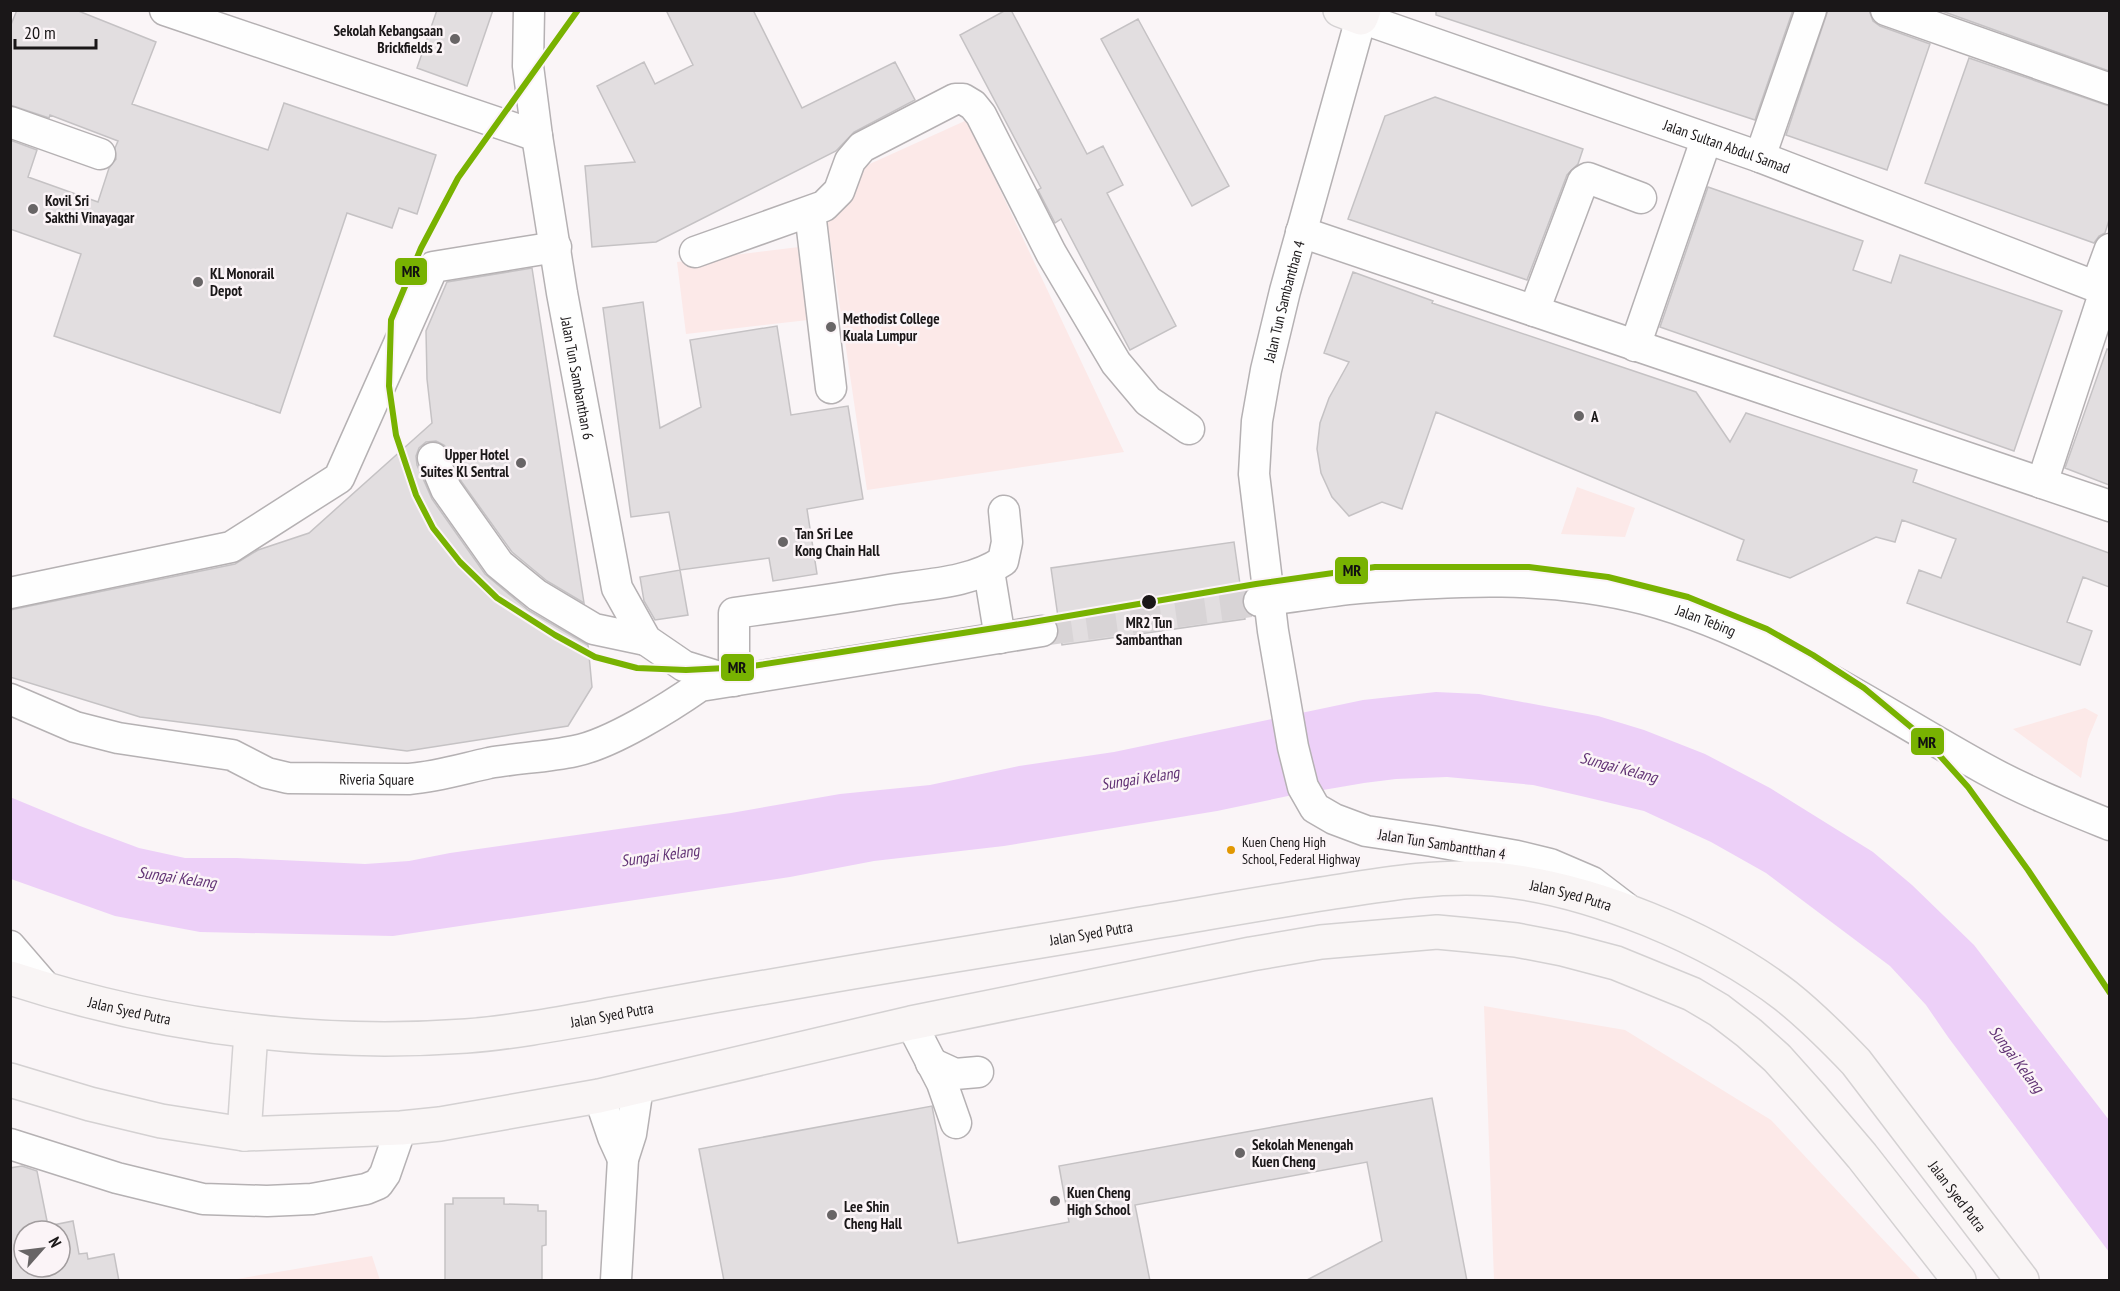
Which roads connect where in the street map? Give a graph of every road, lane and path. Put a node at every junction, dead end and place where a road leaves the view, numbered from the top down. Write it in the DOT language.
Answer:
graph roads {
  1 [pos="165,10"];
  2 [pos="529,10"];
  3 [pos="1811,10"];
  4 [pos="1886,10"];
  5 [pos="1355,13"];
  6 [pos="2109,89"];
  7 [pos="10,122"];
  8 [pos="537,136"];
  9 [pos="1706,140"];
  10 [pos="100,154"];
  11 [pos="1760,157"];
  12 [pos="1641,198"];
  13 [pos="810,212"];
  14 [pos="1301,232"];
  15 [pos="556,248"];
  16 [pos="2109,249"];
  17 [pos="695,252"];
  18 [pos="2103,290"];
  19 [pos="1520,298"];
  20 [pos="1635,346"];
  21 [pos="831,388"];
  22 [pos="1189,429"];
  23 [pos="433,458"];
  24 [pos="2042,483"];
  25 [pos="2109,506"];
  26 [pos="1004,511"];
  27 [pos="989,571"];
  28 [pos="10,593"];
  29 [pos="1265,600"];
  30 [pos="1042,631"];
  31 [pos="1000,638"];
  32 [pos="646,639"];
  33 [pos="734,681"];
  34 [pos="10,699"];
  35 [pos="2109,825"];
  36 [pos="1630,912"];
  37 [pos="10,946"];
  38 [pos="10,978"];
  39 [pos="48,990"];
  40 [pos="910,1023"];
  41 [pos="251,1032"];
  42 [pos="931,1063"];
  43 [pos="978,1072"];
  44 [pos="10,1080"];
  45 [pos="638,1088"];
  46 [pos="599,1096"];
  47 [pos="956,1122"];
  48 [pos="401,1128"];
  49 [pos="244,1134"];
  50 [pos="10,1144"];
  51 [pos="623,1160"];
  52 [pos="616,1281"];
  53 [pos="1959,1281"];
  54 [pos="2022,1281"];
  1 -- 8 [label="street"];
  2 -- 8 [label="street, Jalan Tun Sambanthan 6"];
  3 -- 11 [label="street"];
  4 -- 6 [label="street"];
  5 -- 9 [label="street, Jalan Sultan Abdul Samad"];
  5 -- 14 [label="street, Jalan Tun Sambanthan 4"];
  7 -- 10 [label="street"];
  8 -- 15 [label="street, Jalan Tun Sambanthan 6"];
  9 -- 11 [label="street, Jalan Sultan Abdul Samad"];
  9 -- 20 [label="street"];
  11 -- 18 [label="street, Jalan Sultan Abdul Samad"];
  12 -- 19 [label="street"];
  13 -- 17 [label="street"];
  13 -- 21 [label="street"];
  13 -- 22 [label="street"];
  14 -- 19 [label="street"];
  14 -- 29 [label="street, Jalan Tun Sambanthan 4"];
  15 -- 28 [label="street"];
  15 -- 32 [label="street, Jalan Tun Sambanthan 6"];
  16 -- 18 [label="street"];
  18 -- 24 [label="street"];
  19 -- 20 [label="street"];
  20 -- 24 [label="street"];
  23 -- 32 [label="street"];
  24 -- 25 [label="street"];
  26 -- 27 [label="street"];
  27 -- 31 [label="street"];
  27 -- 33 [label="street"];
  29 -- 35 [label="street, Jalan Tebing"];
  29 -- 36 [label="street, Jalan Tun Sambantthan 4"];
  30 -- 31 [label="street"];
  31 -- 33 [label="street"];
  32 -- 33 [label="street, Jalan Tun Sambanthan 6"];
  33 -- 34 [label="street, Riveria Square"];
  36 -- 41 [label="main road, Jalan Syed Putra"];
  36 -- 54 [label="main road, Jalan Syed Putra"];
  37 -- 39 [label="street"];
  38 -- 39 [label="main road, Jalan Syed Putra"];
  39 -- 41 [label="main road, Jalan Syed Putra"];
  40 -- 42 [label="street"];
  40 -- 45 [label="main road"];
  40 -- 53 [label="main road"];
  41 -- 49 [label="main road"];
  42 -- 43 [label="street"];
  42 -- 47 [label="street"];
  44 -- 49 [label="main road"];
  45 -- 46 [label="main road"];
  45 -- 51 [label="street"];
  46 -- 48 [label="main road"];
  46 -- 51 [label="street"];
  48 -- 49 [label="main road"];
  48 -- 50 [label="street"];
  51 -- 52 [label="street"];
}
